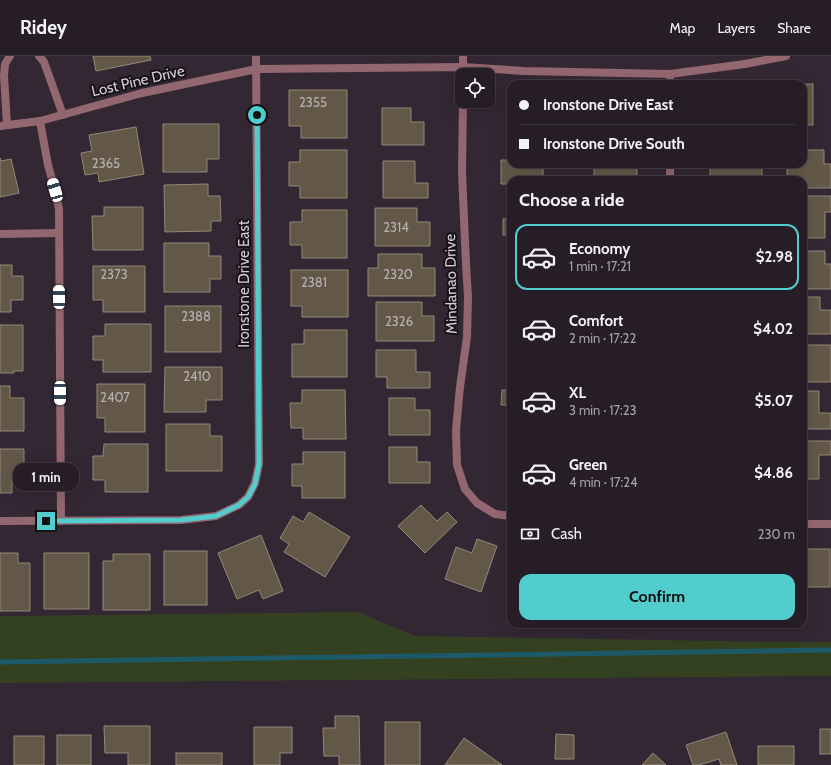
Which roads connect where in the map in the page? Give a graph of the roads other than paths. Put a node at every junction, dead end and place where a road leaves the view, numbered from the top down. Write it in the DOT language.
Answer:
graph roads {
  1 [pos="10,56"];
  2 [pos="40,56"];
  3 [pos="256,56"];
  4 [pos="463,56"];
  5 [pos="786,56"];
  6 [pos="463,68"];
  7 [pos="257,69"];
  8 [pos="455,71"];
  9 [pos="495,71"];
  10 [pos="670,74"];
  11 [pos="670,80"];
  12 [pos="463,108"];
  13 [pos="63,114"];
  14 [pos="40,121"];
  15 [pos="3,125"];
  16 [pos="59,233"];
  17 [pos="0,234"];
  18 [pos="507,516"];
  19 [pos="0,521"];
  20 [pos="61,521"];
  21 [pos="807,524"];
  22 [pos="831,524"];
  1 -- 15 [label="street"];
  2 -- 13 [label="street"];
  3 -- 7 [label="street, Ironstone Drive East"];
  4 -- 6 [label="street"];
  5 -- 10 [label="street, Lost Pine Drive"];
  7 -- 8 [label="street, Lost Pine Drive"];
  7 -- 13 [label="street, Lost Pine Drive"];
  7 -- 20 [label="street, Ironstone Drive East"];
  9 -- 10 [label="street, Lost Pine Drive"];
  10 -- 11 [label="street"];
  12 -- 18 [label="street, Mindanao Drive"];
  13 -- 14 [label="street, Lost Pine Drive"];
  14 -- 15 [label="street, Lost Pine Drive"];
  14 -- 16 [label="street"];
  16 -- 17 [label="street"];
  16 -- 20 [label="street"];
  19 -- 20 [label="street"];
  21 -- 22 [label="street"];
}
